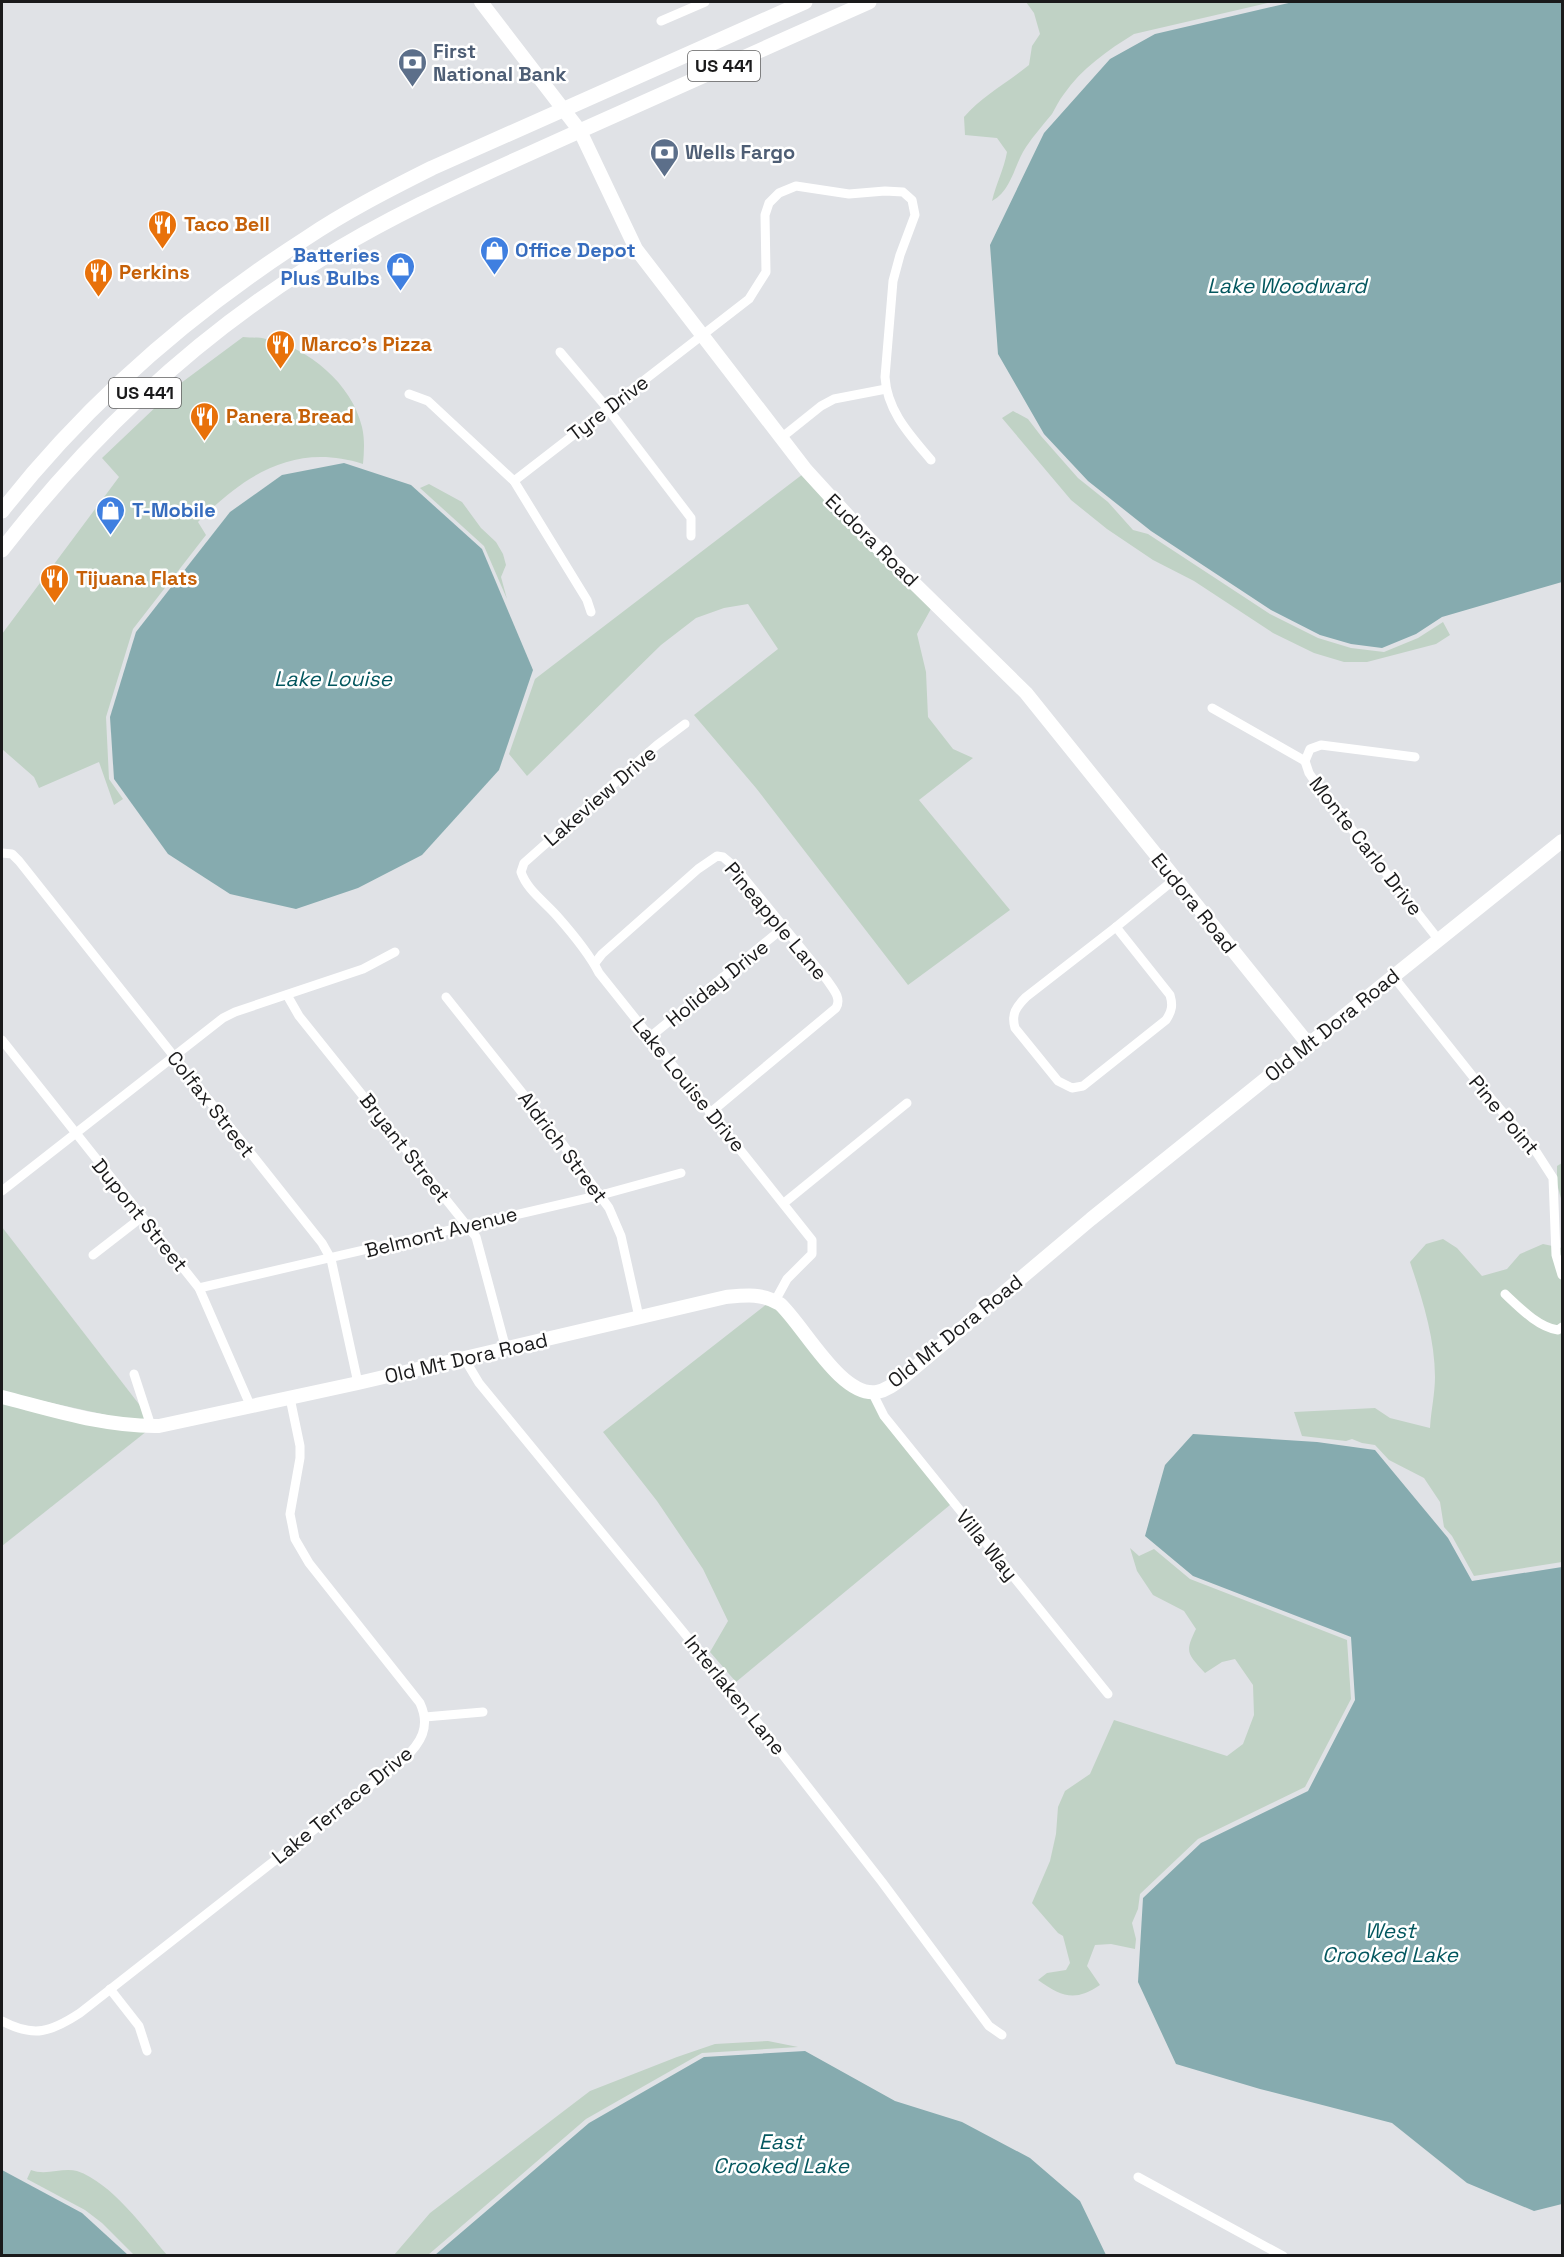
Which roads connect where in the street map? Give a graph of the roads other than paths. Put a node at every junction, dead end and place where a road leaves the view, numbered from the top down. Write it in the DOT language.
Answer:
graph roads {
  1 [pos="481,2"];
  2 [pos="705,2"];
  3 [pos="805,2"];
  4 [pos="867,2"];
  5 [pos="661,21"];
  6 [pos="564,108"];
  7 [pos="580,131"];
  8 [pos="702,335"];
  9 [pos="560,352"];
  10 [pos="886,388"];
  11 [pos="409,394"];
  12 [pos="608,409"];
  13 [pos="78,424"];
  14 [pos="781,438"];
  15 [pos="94,443"];
  16 [pos="931,460"];
  17 [pos="514,481"];
  18 [pos="2,511"];
  19 [pos="691,536"];
  20 [pos="2,550"];
  21 [pos="591,612"];
  22 [pos="1212,708"];
  23 [pos="685,724"];
  24 [pos="1415,757"];
  25 [pos="1305,761"];
  26 [pos="1563,841"];
  27 [pos="5,853"];
  28 [pos="521,872"];
  29 [pos="1175,879"];
  30 [pos="1116,927"];
  31 [pos="783,928"];
  32 [pos="1438,939"];
  33 [pos="395,952"];
  34 [pos="596,963"];
  35 [pos="1393,976"];
  36 [pos="287,995"];
  37 [pos="446,997"];
  38 [pos="650,1037"];
  39 [pos="2,1040"];
  40 [pos="1309,1045"];
  41 [pos="173,1056"];
  42 [pos="907,1103"];
  43 [pos="710,1113"];
  44 [pos="75,1133"];
  45 [pos="681,1173"];
  46 [pos="2,1191"];
  47 [pos="601,1195"];
  48 [pos="784,1203"];
  49 [pos="142,1217"];
  50 [pos="466,1226"];
  51 [pos="93,1255"];
  52 [pos="331,1259"];
  53 [pos="1563,1275"];
  54 [pos="199,1288"];
  55 [pos="1505,1294"];
  56 [pos="775,1301"];
  57 [pos="639,1317"];
  58 [pos="1563,1327"];
  59 [pos="506,1348"];
  60 [pos="464,1358"];
  61 [pos="134,1374"];
  62 [pos="358,1383"];
  63 [pos="872,1392"];
  64 [pos="2,1397"];
  65 [pos="290,1398"];
  66 [pos="251,1407"];
  67 [pos="151,1426"];
  68 [pos="1108,1694"];
  69 [pos="483,1712"];
  70 [pos="425,1717"];
  71 [pos="110,1989"];
  72 [pos="2,2021"];
  73 [pos="1002,2035"];
  74 [pos="147,2051"];
  75 [pos="1138,2177"];
  76 [pos="1282,2256"];
  1 -- 6 [label="street, Eudora Road"];
  2 -- 5 [label="street"];
  3 -- 6 [label="main road, US 441"];
  4 -- 7 [label="main road, US 441"];
  6 -- 7 [label="street, Eudora Road"];
  6 -- 13 [label="main road, US 441"];
  7 -- 8 [label="street, Eudora Road"];
  7 -- 15 [label="main road, US 441"];
  8 -- 10 [label="street, Tyre Drive"];
  8 -- 12 [label="street, Tyre Drive"];
  8 -- 14 [label="street, Eudora Road"];
  9 -- 12 [label="street"];
  10 -- 14 [label="street"];
  10 -- 16 [label="street"];
  11 -- 17 [label="street"];
  12 -- 17 [label="street, Tyre Drive"];
  12 -- 19 [label="street"];
  13 -- 15 [label="main road"];
  13 -- 18 [label="main road, US 441"];
  14 -- 29 [label="street, Eudora Road"];
  15 -- 20 [label="main road, US 441"];
  17 -- 21 [label="street"];
  22 -- 25 [label="street"];
  23 -- 28 [label="street, Lakeview Drive"];
  24 -- 25 [label="street, Monte Carlo Drive"];
  25 -- 32 [label="street, Monte Carlo Drive"];
  26 -- 32 [label="street, Old Mt Dora Road"];
  27 -- 41 [label="street, Colfax Street"];
  28 -- 34 [label="street, Lake Louise Drive"];
  29 -- 30 [label="street"];
  29 -- 40 [label="street, Eudora Road"];
  30 -- 30 [label="street"];
  31 -- 34 [label="street, Pineapple Lane"];
  31 -- 38 [label="street, Holiday Drive"];
  31 -- 43 [label="street, Pineapple Lane"];
  32 -- 35 [label="street, Old Mt Dora Road"];
  33 -- 36 [label="street"];
  34 -- 38 [label="street, Lake Louise Drive"];
  35 -- 40 [label="street, Old Mt Dora Road"];
  35 -- 53 [label="street, Pine Point"];
  36 -- 41 [label="street"];
  36 -- 50 [label="street, Bryant Street"];
  37 -- 47 [label="street, Aldrich Street"];
  38 -- 43 [label="street, Lake Louise Drive"];
  39 -- 44 [label="street, Dupont Street"];
  40 -- 63 [label="street, Old Mt Dora Road"];
  41 -- 44 [label="street"];
  41 -- 52 [label="street, Colfax Street"];
  42 -- 48 [label="street"];
  43 -- 48 [label="street, Lake Louise Drive"];
  44 -- 46 [label="street"];
  44 -- 49 [label="street, Dupont Street"];
  45 -- 47 [label="street, Belmont Avenue"];
  47 -- 50 [label="street, Belmont Avenue"];
  47 -- 57 [label="street, Aldrich Street"];
  48 -- 56 [label="street, Lake Louise Drive"];
  49 -- 51 [label="street"];
  49 -- 54 [label="street, Dupont Street"];
  50 -- 52 [label="street, Belmont Avenue"];
  50 -- 59 [label="street, Bryant Street"];
  52 -- 54 [label="street, Belmont Avenue"];
  52 -- 62 [label="street, Colfax Street"];
  54 -- 66 [label="street, Dupont Street"];
  55 -- 58 [label="street"];
  56 -- 57 [label="street, Old Mt Dora Road"];
  56 -- 63 [label="street, Old Mt Dora Road"];
  57 -- 59 [label="street, Old Mt Dora Road"];
  59 -- 60 [label="street, Old Mt Dora Road"];
  60 -- 62 [label="street, Old Mt Dora Road"];
  60 -- 73 [label="street, Interlaken Lane"];
  61 -- 67 [label="street"];
  62 -- 65 [label="street, Old Mt Dora Road"];
  63 -- 68 [label="street, Villa Way"];
  64 -- 67 [label="street, Old Mt Dora Road"];
  65 -- 66 [label="street, Old Mt Dora Road"];
  65 -- 70 [label="street"];
  66 -- 67 [label="street, Old Mt Dora Road"];
  69 -- 70 [label="street"];
  70 -- 71 [label="street, Lake Terrace Drive"];
  71 -- 72 [label="street, Lake Terrace Drive"];
  71 -- 74 [label="street"];
  75 -- 76 [label="street"];
}
